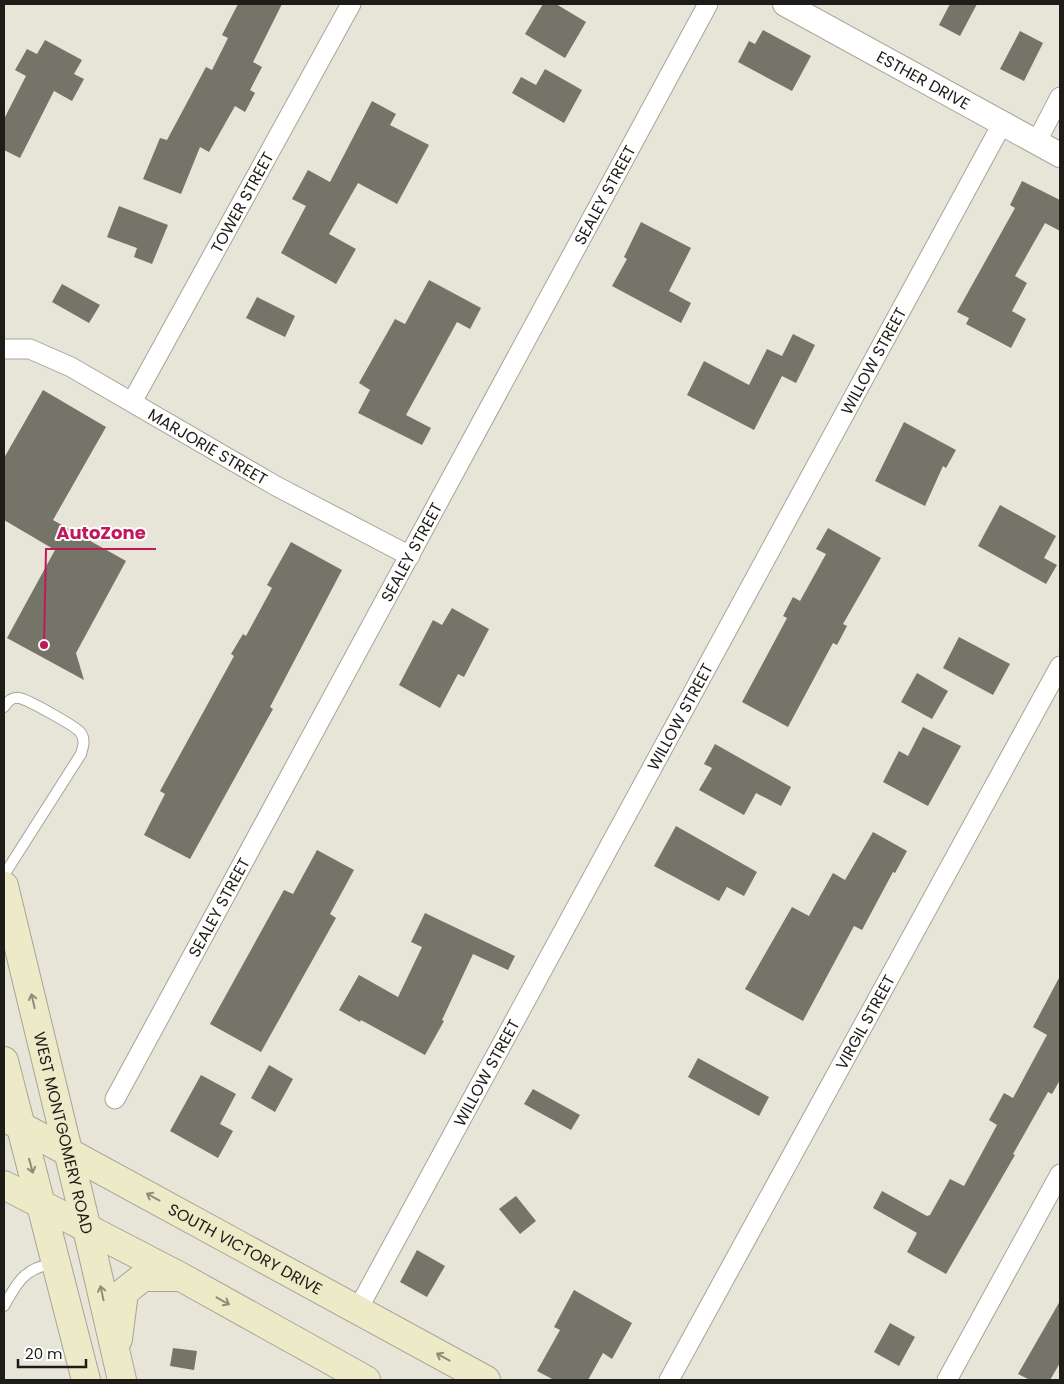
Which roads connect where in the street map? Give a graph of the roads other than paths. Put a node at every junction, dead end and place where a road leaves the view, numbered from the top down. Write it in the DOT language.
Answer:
graph roads {
  1 [pos="351,4"];
  2 [pos="708,4"];
  3 [pos="785,4"];
  4 [pos="1060,97"];
  5 [pos="1002,124"];
  6 [pos="1036,142"];
  7 [pos="1060,155"];
  8 [pos="4,349"];
  9 [pos="132,402"];
  10 [pos="410,556"];
  11 [pos="1060,666"];
  12 [pos="4,707"];
  13 [pos="4,875"];
  14 [pos="4,886"];
  15 [pos="4,1061"];
  16 [pos="115,1099"];
  17 [pos="12,1121"];
  18 [pos="68,1151"];
  19 [pos="1060,1174"];
  20 [pos="4,1185"];
  21 [pos="42,1206"];
  22 [pos="87,1229"];
  23 [pos="55,1262"];
  24 [pos="181,1277"];
  25 [pos="4,1306"];
  26 [pos="358,1309"];
  27 [pos="119,1369"];
  28 [pos="86,1380"];
  29 [pos="366,1380"];
  30 [pos="486,1380"];
  31 [pos="669,1380"];
  32 [pos="946,1380"];
  1 -- 9 [label="street, TOWER STREET"];
  2 -- 10 [label="street, SEALEY STREET"];
  3 -- 5 [label="street, ESTHER DRIVE"];
  4 -- 6 [label="street"];
  5 -- 6 [label="street, ESTHER DRIVE"];
  5 -- 26 [label="street, WILLOW STREET"];
  6 -- 7 [label="street, ESTHER DRIVE"];
  8 -- 9 [label="street, MARJORIE STREET"];
  9 -- 10 [label="street, MARJORIE STREET"];
  10 -- 16 [label="street, SEALEY STREET"];
  11 -- 31 [label="street, VIRGIL STREET"];
  12 -- 13 [label="lane"];
  18 -- 14 [label="main road, WEST MONTGOMERY ROAD, one-way"];
  15 -- 17 [label="main road"];
  17 -- 18 [label="main road, SOUTH VICTORY DRIVE"];
  17 -- 21 [label="main road, one-way"];
  18 -- 22 [label="main road, WEST MONTGOMERY ROAD"];
  26 -- 18 [label="main road, SOUTH VICTORY DRIVE, one-way"];
  19 -- 32 [label="street"];
  20 -- 21 [label="main road"];
  21 -- 22 [label="main road"];
  21 -- 23 [label="main road"];
  22 -- 24 [label="main road"];
  27 -- 22 [label="main road, WEST MONTGOMERY ROAD, one-way"];
  23 -- 25 [label="lane"];
  23 -- 28 [label="main road"];
  24 -- 27 [label="main road"];
  24 -- 29 [label="main road, one-way"];
  30 -- 26 [label="main road, SOUTH VICTORY DRIVE, one-way"];
}
